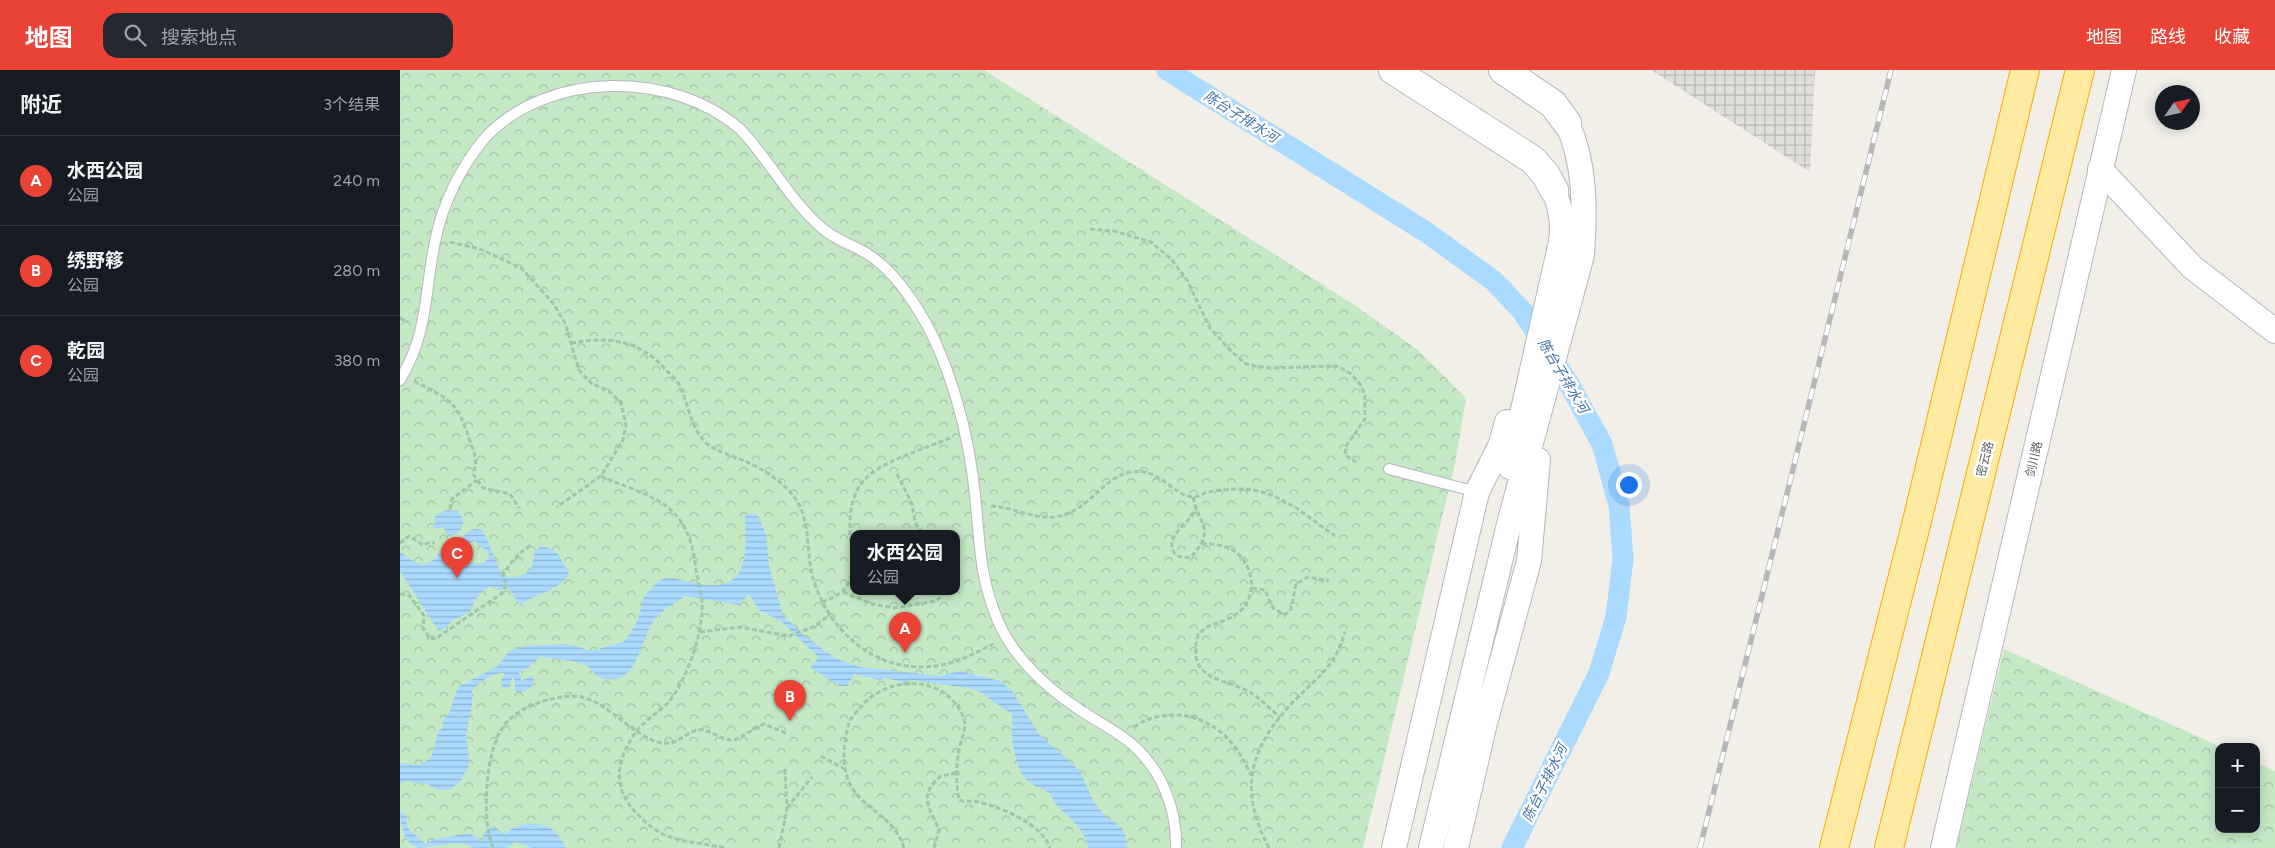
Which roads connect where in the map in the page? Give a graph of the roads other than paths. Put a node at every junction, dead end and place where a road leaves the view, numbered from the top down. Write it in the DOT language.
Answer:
graph roads {
  1 [pos="1393,70"];
  2 [pos="1504,70"];
  3 [pos="2026,70"];
  4 [pos="2080,70"];
  5 [pos="2124,70"];
  6 [pos="1567,124"];
  7 [pos="2100,168"];
  8 [pos="1554,190"];
  9 [pos="1558,305"];
  10 [pos="2275,331"];
  11 [pos="401,378"];
  12 [pos="1529,419"];
  13 [pos="1389,469"];
  14 [pos="1477,492"];
  15 [pos="1176,848"];
  16 [pos="1394,848"];
  17 [pos="1420,848"];
  18 [pos="1430,848"];
  19 [pos="1456,848"];
  20 [pos="1834,848"];
  21 [pos="1889,848"];
  22 [pos="1943,848"];
  1 -- 8 [label="main road"];
  2 -- 6 [label="main road"];
  3 -- 20 [label="highway"];
  4 -- 21 [label="highway, 密云路"];
  5 -- 7 [label="street, 剑川路"];
  6 -- 9 [label="street"];
  7 -- 10 [label="street"];
  7 -- 22 [label="street, 剑川路"];
  8 -- 9 [label="street"];
  9 -- 12 [label="street"];
  9 -- 12 [label="street"];
  11 -- 15 [label="lane"];
  12 -- 14 [label="street"];
  12 -- 17 [label="street"];
  12 -- 18 [label="street"];
  12 -- 19 [label="street"];
  13 -- 14 [label="lane"];
  14 -- 16 [label="street"];
}
